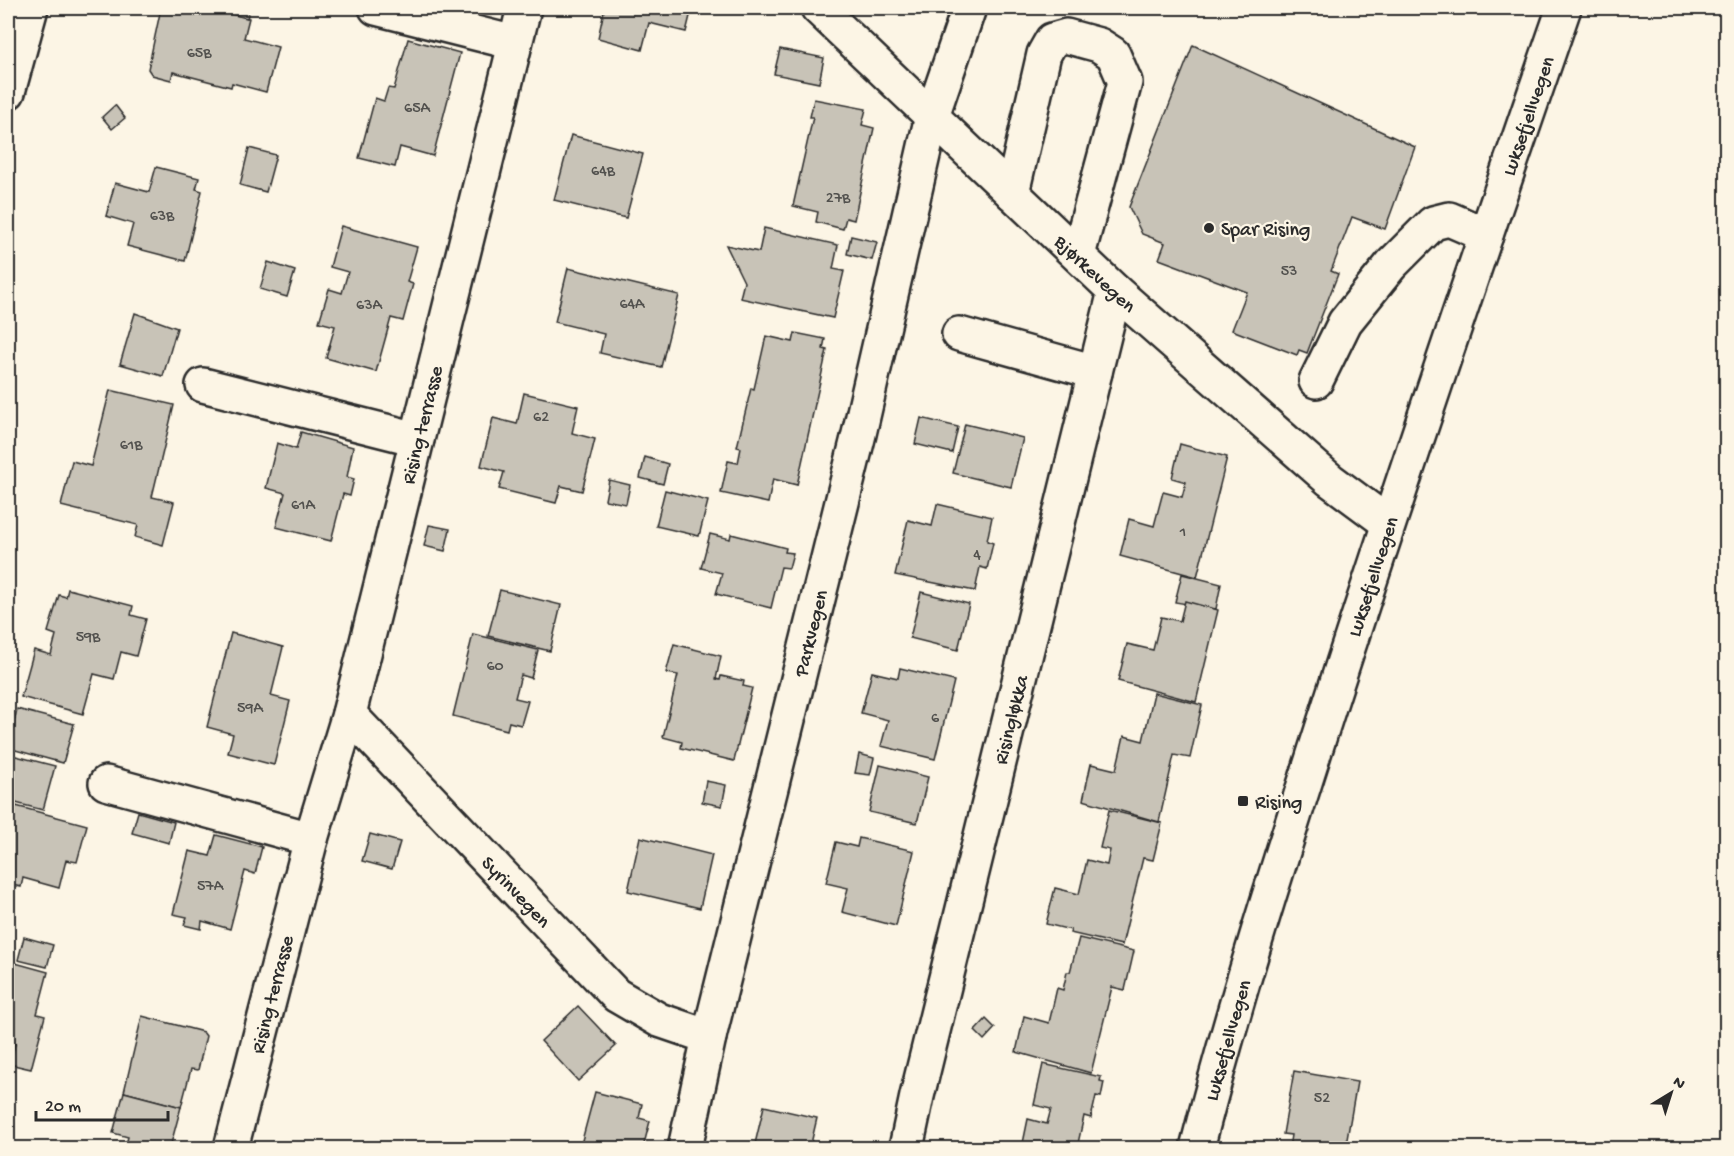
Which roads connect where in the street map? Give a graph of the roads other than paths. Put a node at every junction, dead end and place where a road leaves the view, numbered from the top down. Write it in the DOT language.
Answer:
graph roads {
  1 [pos="31,8"];
  2 [pos="376,8"];
  3 [pos="524,8"];
  4 [pos="818,8"];
  5 [pos="969,8"];
  6 [pos="1564,8"];
  7 [pos="515,43"];
  8 [pos="8,84"];
  9 [pos="932,116"];
  10 [pos="1012,193"];
  11 [pos="1486,235"];
  12 [pos="1078,255"];
  13 [pos="1115,291"];
  14 [pos="958,334"];
  15 [pos="1095,372"];
  16 [pos="1316,381"];
  17 [pos="203,385"];
  18 [pos="417,439"];
  19 [pos="1388,523"];
  20 [pos="349,714"];
  21 [pos="106,783"];
  22 [pos="311,839"];
  23 [pos="709,1037"];
  24 [pos="231,1149"];
  25 [pos="685,1149"];
  26 [pos="906,1149"];
  27 [pos="1197,1149"];
  1 -- 8 [label="street"];
  2 -- 7 [label="street"];
  3 -- 7 [label="street, Rising terrasse"];
  4 -- 9 [label="street, Bjørkevegen"];
  5 -- 9 [label="street, Parkvegen"];
  6 -- 11 [label="street, Luksefjellvegen"];
  7 -- 18 [label="street, Rising terrasse"];
  9 -- 10 [label="street, Bjørkevegen"];
  9 -- 23 [label="street, Parkvegen"];
  10 -- 12 [label="street, Bjørkevegen"];
  10 -- 12 [label="street"];
  11 -- 16 [label="street"];
  11 -- 19 [label="street, Luksefjellvegen"];
  12 -- 13 [label="street, Bjørkevegen"];
  13 -- 15 [label="street, Risingløkka"];
  13 -- 19 [label="street, Bjørkevegen"];
  14 -- 15 [label="street"];
  15 -- 26 [label="street, Risingløkka"];
  17 -- 18 [label="street"];
  18 -- 20 [label="street, Rising terrasse"];
  19 -- 27 [label="street, Luksefjellvegen"];
  20 -- 22 [label="street, Rising terrasse"];
  20 -- 23 [label="street, Syrinvegen"];
  21 -- 22 [label="street"];
  22 -- 24 [label="street, Rising terrasse"];
  23 -- 25 [label="street, Parkvegen"];
}
